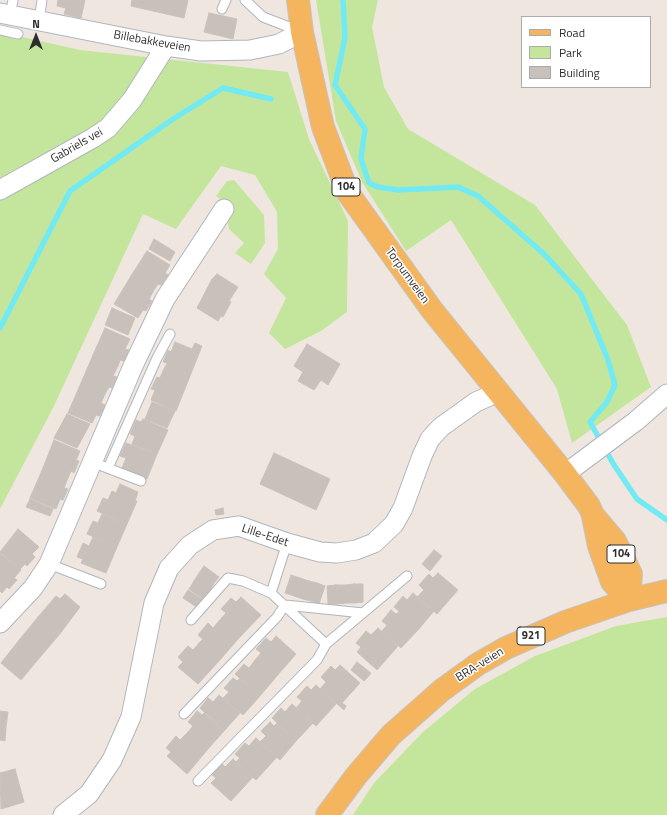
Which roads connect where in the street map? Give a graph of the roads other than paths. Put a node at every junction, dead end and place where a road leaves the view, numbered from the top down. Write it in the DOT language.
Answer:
graph roads {
  1 [pos="42,0"];
  2 [pos="226,0"];
  3 [pos="245,0"];
  4 [pos="298,0"];
  5 [pos="222,9"];
  6 [pos="6,15"];
  7 [pos="39,21"];
  8 [pos="302,32"];
  9 [pos="18,34"];
  10 [pos="166,46"];
  11 [pos="0,190"];
  12 [pos="224,209"];
  13 [pos="170,334"];
  14 [pos="498,392"];
  15 [pos="667,394"];
  16 [pos="119,398"];
  17 [pos="136,406"];
  18 [pos="100,465"];
  19 [pos="565,474"];
  20 [pos="141,481"];
  21 [pos="287,543"];
  22 [pos="49,564"];
  23 [pos="407,576"];
  24 [pos="101,584"];
  25 [pos="667,591"];
  26 [pos="271,593"];
  27 [pos="630,600"];
  28 [pos="285,605"];
  29 [pos="363,613"];
  30 [pos="191,620"];
  31 [pos="0,623"];
  32 [pos="326,644"];
  33 [pos="184,714"];
  34 [pos="198,781"];
  35 [pos="332,811"];
  36 [pos="63,815"];
  1 -- 7 [label="lane"];
  2 -- 5 [label="lane"];
  3 -- 8 [label="lane"];
  4 -- 8 [label="main road, Torpumveien / 104"];
  6 -- 7 [label="street, Billebakkeveien"];
  6 -- 9 [label="lane"];
  7 -- 10 [label="street, Billebakkeveien"];
  8 -- 10 [label="street, Billebakkeveien"];
  8 -- 14 [label="main road, Torpumveien / 104"];
  10 -- 11 [label="street, Gabriels vei"];
  12 -- 16 [label="street"];
  13 -- 17 [label="lane"];
  14 -- 19 [label="main road, Torpumveien / 104"];
  14 -- 21 [label="street, Lille-Edet"];
  15 -- 19 [label="street"];
  16 -- 17 [label="lane"];
  16 -- 18 [label="street"];
  17 -- 18 [label="lane"];
  18 -- 20 [label="lane"];
  18 -- 22 [label="street"];
  19 -- 27 [label="main road, Torpumveien / 104"];
  21 -- 26 [label="lane"];
  21 -- 36 [label="street, Lille-Edet"];
  22 -- 24 [label="lane"];
  22 -- 31 [label="street"];
  23 -- 29 [label="lane"];
  25 -- 27 [label="main road, BRA-veien"];
  26 -- 28 [label="lane"];
  26 -- 30 [label="lane"];
  27 -- 35 [label="main road, BRA-veien / 921"];
  28 -- 29 [label="lane"];
  28 -- 32 [label="lane"];
  28 -- 33 [label="lane"];
  29 -- 32 [label="lane"];
  32 -- 34 [label="lane"];
}
